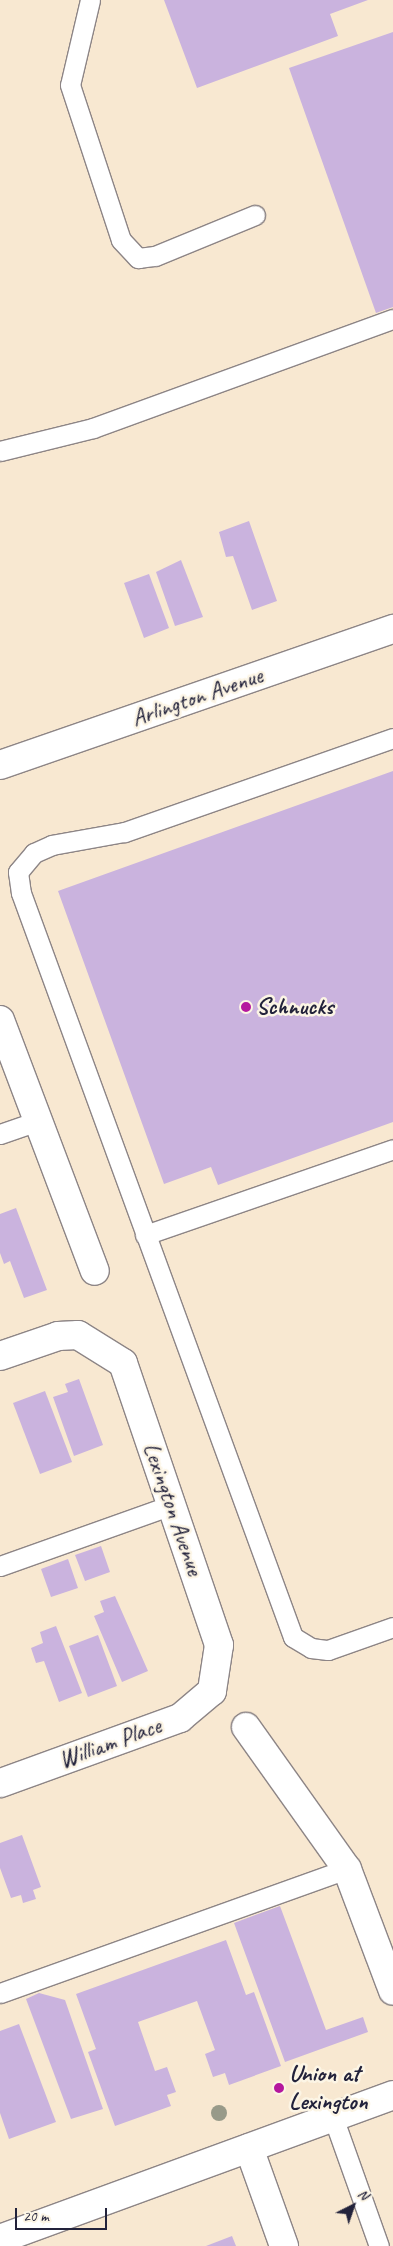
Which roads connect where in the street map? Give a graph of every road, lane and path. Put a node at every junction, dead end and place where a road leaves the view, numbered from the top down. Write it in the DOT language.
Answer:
graph roads {
  1 [pos="90,0"];
  2 [pos="255,215"];
  3 [pos="393,319"];
  4 [pos="0,451"];
  5 [pos="393,629"];
  6 [pos="393,738"];
  7 [pos="0,765"];
  8 [pos="0,1020"];
  9 [pos="37,1121"];
  10 [pos="0,1134"];
  11 [pos="393,1148"];
  12 [pos="145,1235"];
  13 [pos="95,1271"];
  14 [pos="0,1356"];
  15 [pos="172,1505"];
  16 [pos="0,1566"];
  17 [pos="393,1627"];
  18 [pos="212,1691"];
  19 [pos="246,1727"];
  20 [pos="0,1783"];
  21 [pos="347,1868"];
  22 [pos="393,1992"];
  23 [pos="0,1993"];
  24 [pos="393,2095"];
  25 [pos="333,2117"];
  26 [pos="249,2148"];
  27 [pos="0,2239"];
  28 [pos="284,2246"];
  29 [pos="379,2246"];
  1 -- 2 [label="lane"];
  3 -- 4 [label="lane"];
  5 -- 7 [label="street, Arlington Avenue"];
  6 -- 12 [label="lane"];
  8 -- 9 [label="street"];
  9 -- 10 [label="lane"];
  9 -- 13 [label="street"];
  11 -- 12 [label="lane"];
  12 -- 17 [label="lane"];
  14 -- 15 [label="street, Lexington Avenue"];
  15 -- 16 [label="lane"];
  15 -- 18 [label="street, Lexington Avenue"];
  18 -- 20 [label="street, William Place"];
  19 -- 21 [label="street"];
  21 -- 22 [label="street"];
  21 -- 23 [label="lane"];
  24 -- 25 [label="street"];
  25 -- 26 [label="street"];
  25 -- 29 [label="lane"];
  26 -- 27 [label="street"];
  26 -- 28 [label="street"];
}
